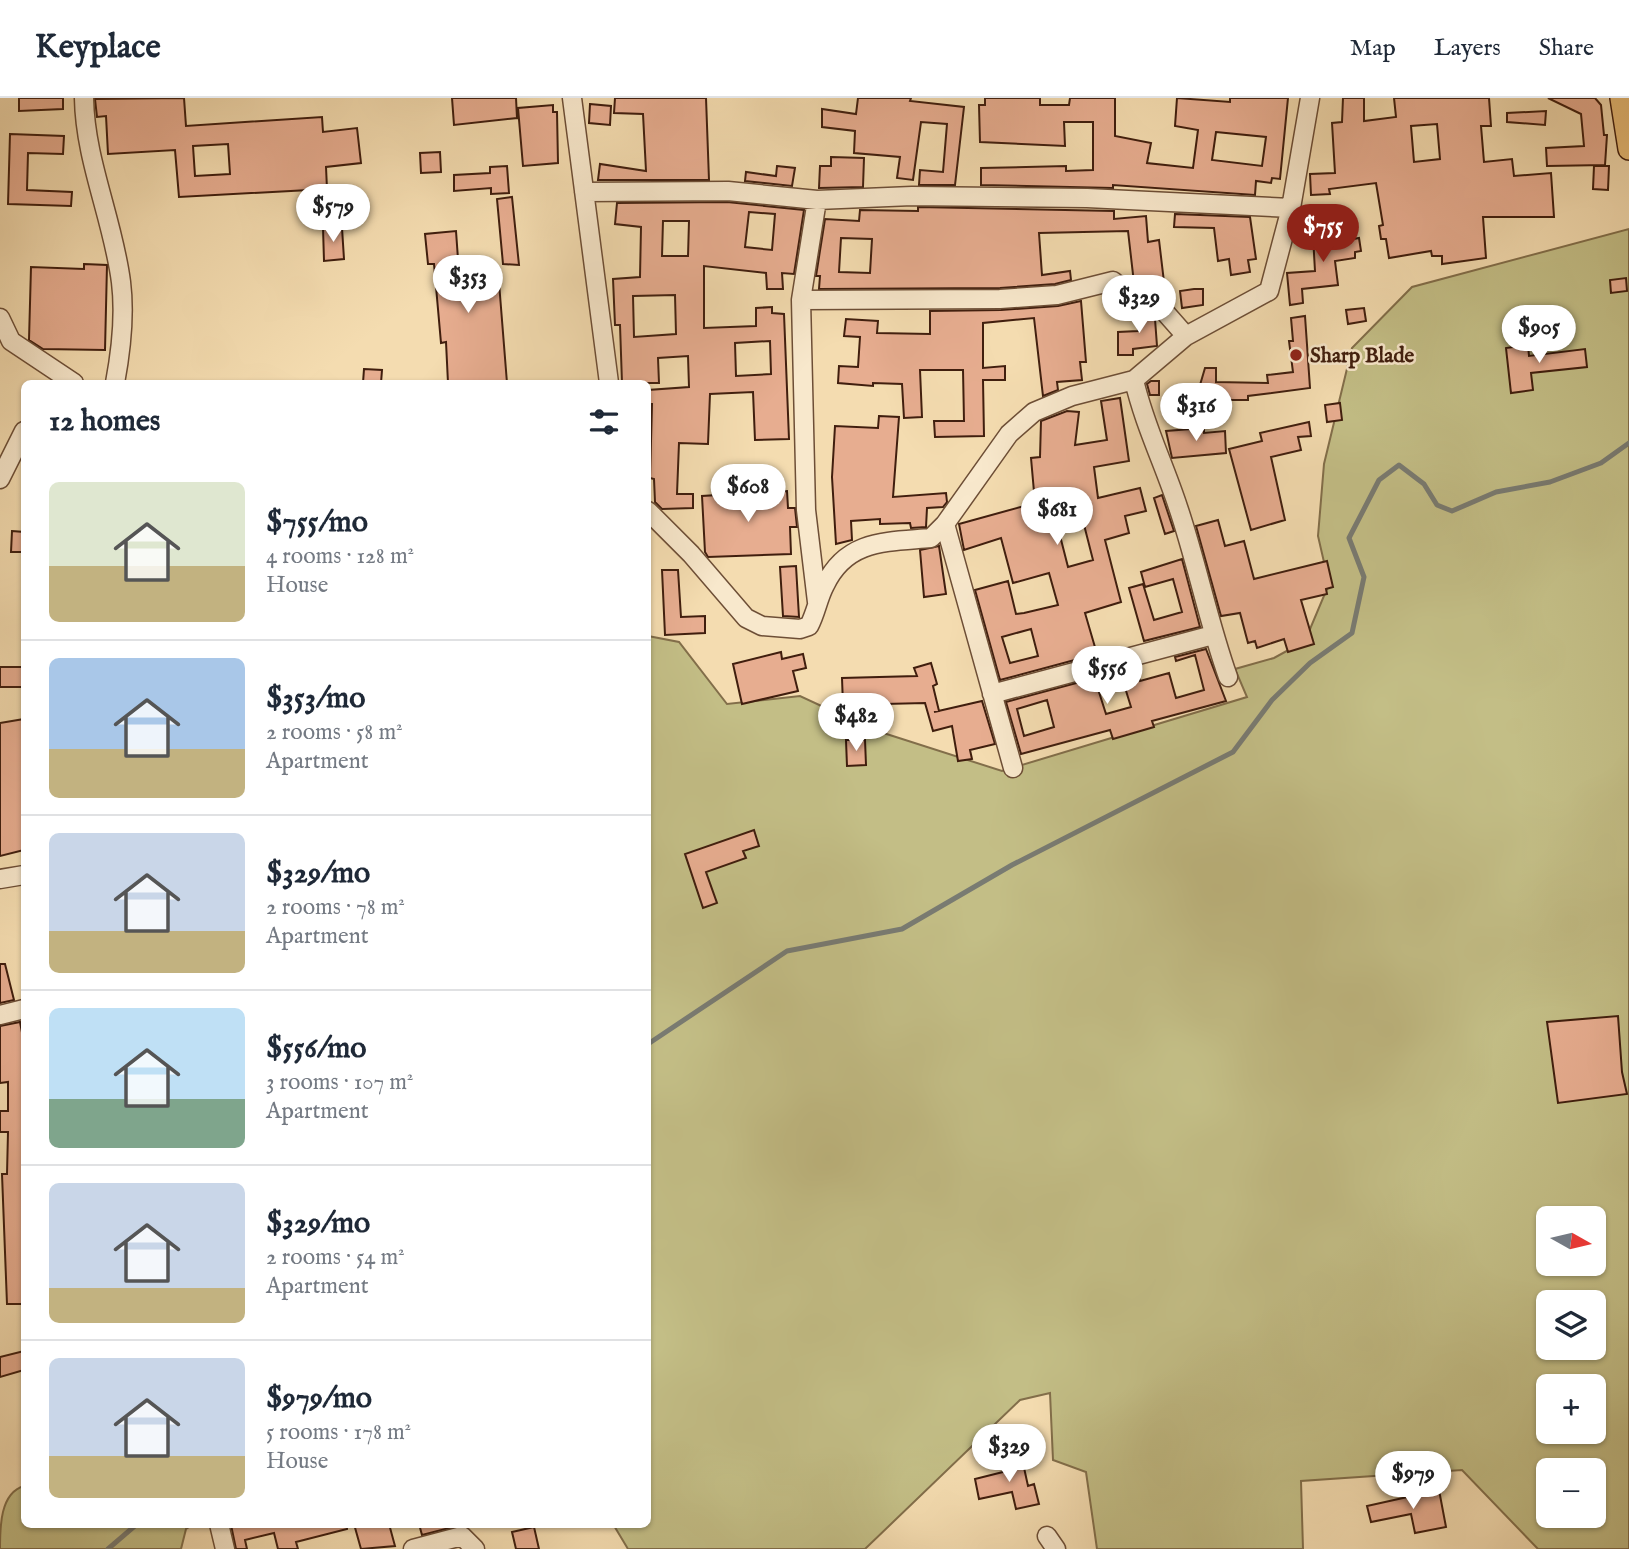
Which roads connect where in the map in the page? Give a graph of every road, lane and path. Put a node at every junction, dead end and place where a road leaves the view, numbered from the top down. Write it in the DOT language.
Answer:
graph roads {
  1 [pos="84,98"];
  2 [pos="572,98"];
  3 [pos="1310,98"];
  4 [pos="1621,98"];
  5 [pos="1629,149"];
  6 [pos="584,192"];
  7 [pos="817,200"];
  8 [pos="1291,208"];
  9 [pos="801,300"];
  10 [pos="0,318"];
  11 [pos="1186,336"];
  12 [pos="52,377"];
  13 [pos="116,380"];
  14 [pos="608,380"];
  15 [pos="1134,380"];
  16 [pos="21,437"];
  17 [pos="0,479"];
  18 [pos="651,513"];
  19 [pos="945,524"];
  20 [pos="817,606"];
  21 [pos="1213,635"];
  22 [pos="1228,677"];
  23 [pos="992,694"];
  24 [pos="1013,768"];
  25 [pos="21,876"];
  26 [pos="0,879"];
  27 [pos="21,1010"];
  28 [pos="0,1015"];
  29 [pos="220,1528"];
  30 [pos="225,1549"];
  31 [pos="413,1549"];
  32 [pos="475,1549"];
  1 -- 13 [label="street"];
  2 -- 6 [label="street"];
  3 -- 8 [label="street"];
  4 -- 5 [label="main road"];
  6 -- 7 [label="street"];
  6 -- 14 [label="street"];
  7 -- 8 [label="street"];
  7 -- 9 [label="street"];
  8 -- 11 [label="street"];
  9 -- 11 [label="street"];
  9 -- 20 [label="street"];
  10 -- 12 [label="street"];
  11 -- 15 [label="street"];
  15 -- 19 [label="street"];
  15 -- 21 [label="street"];
  16 -- 17 [label="street"];
  18 -- 20 [label="street"];
  19 -- 20 [label="street"];
  19 -- 23 [label="street"];
  21 -- 22 [label="street"];
  21 -- 23 [label="street"];
  23 -- 24 [label="street"];
  25 -- 26 [label="street"];
  27 -- 28 [label="street"];
  29 -- 30 [label="street"];
  31 -- 32 [label="street"];
}
